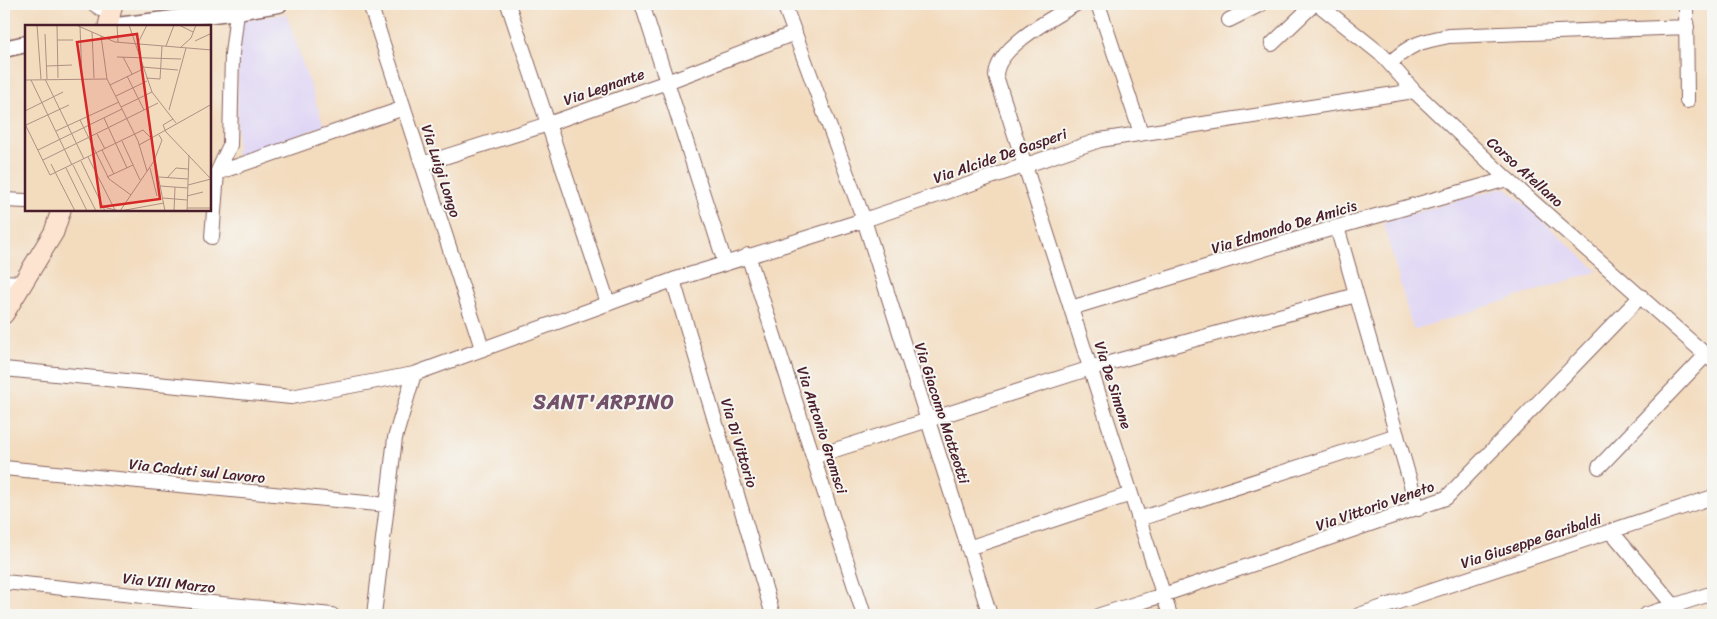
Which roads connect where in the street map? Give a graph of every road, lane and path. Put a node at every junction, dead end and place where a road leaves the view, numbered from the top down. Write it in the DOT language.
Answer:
graph roads {
  1 [pos="94,4"];
  2 [pos="278,4"];
  3 [pos="370,4"];
  4 [pos="508,4"];
  5 [pos="642,4"];
  6 [pos="784,4"];
  7 [pos="1076,4"];
  8 [pos="1098,4"];
  9 [pos="1261,4"];
  10 [pos="1314,4"];
  11 [pos="1318,4"];
  12 [pos="1338,4"];
  13 [pos="1686,4"];
  14 [pos="237,8"];
  15 [pos="112,18"];
  16 [pos="1229,20"];
  17 [pos="1341,21"];
  18 [pos="1687,27"];
  19 [pos="795,34"];
  20 [pos="25,44"];
  21 [pos="1272,44"];
  22 [pos="4,49"];
  23 [pos="1390,63"];
  24 [pos="667,82"];
  25 [pos="1414,91"];
  26 [pos="1687,101"];
  27 [pos="404,108"];
  28 [pos="548,124"];
  29 [pos="1141,133"];
  30 [pos="422,164"];
  31 [pos="1025,164"];
  32 [pos="217,173"];
  33 [pos="1507,179"];
  34 [pos="4,200"];
  35 [pos="25,201"];
  36 [pos="61,211"];
  37 [pos="864,220"];
  38 [pos="1337,227"];
  39 [pos="212,237"];
  40 [pos="748,255"];
  41 [pos="725,263"];
  42 [pos="673,280"];
  43 [pos="4,282"];
  44 [pos="23,283"];
  45 [pos="1356,296"];
  46 [pos="1641,296"];
  47 [pos="608,303"];
  48 [pos="1071,308"];
  49 [pos="4,314"];
  50 [pos="482,348"];
  51 [pos="1710,358"];
  52 [pos="1091,368"];
  53 [pos="4,369"];
  54 [pos="414,374"];
  55 [pos="927,420"];
  56 [pos="1396,435"];
  57 [pos="813,457"];
  58 [pos="1599,467"];
  59 [pos="4,468"];
  60 [pos="1131,494"];
  61 [pos="1713,497"];
  62 [pos="387,506"];
  63 [pos="1418,509"];
  64 [pos="1139,518"];
  65 [pos="1611,531"];
  66 [pos="968,548"];
  67 [pos="4,582"];
  68 [pos="1713,593"];
  69 [pos="1163,595"];
  70 [pos="1674,606"];
  71 [pos="332,615"];
  72 [pos="374,615"];
  73 [pos="773,615"];
  74 [pos="864,615"];
  75 [pos="990,615"];
  76 [pos="1100,615"];
  77 [pos="1170,615"];
  78 [pos="1359,615"];
  79 [pos="1645,615"];
  1 -- 15 [label="street"];
  2 -- 14 [label="street"];
  3 -- 27 [label="street, Via Luigi Longo"];
  4 -- 28 [label="street"];
  5 -- 24 [label="street"];
  6 -- 19 [label="street, Via Giacomo Matteotti"];
  7 -- 31 [label="street, Via De Simone"];
  8 -- 29 [label="street"];
  9 -- 16 [label="street"];
  10 -- 21 [label="street"];
  11 -- 17 [label="street, Corso Atellano"];
  12 -- 17 [label="street"];
  13 -- 18 [label="street"];
  14 -- 15 [label="street"];
  14 -- 32 [label="street"];
  17 -- 23 [label="street, Corso Atellano"];
  18 -- 23 [label="street"];
  18 -- 26 [label="street"];
  19 -- 24 [label="street, Via Legnante"];
  19 -- 37 [label="street, Via Giacomo Matteotti"];
  20 -- 22 [label="street"];
  23 -- 25 [label="street, Corso Atellano"];
  24 -- 28 [label="street, Via Legnante"];
  24 -- 41 [label="street"];
  25 -- 29 [label="street, Via Alcide De Gasperi"];
  25 -- 33 [label="street, Corso Atellano"];
  27 -- 30 [label="street, Via Luigi Longo"];
  27 -- 32 [label="street"];
  28 -- 30 [label="street, Via Legnante"];
  28 -- 47 [label="street"];
  29 -- 31 [label="street, Via Alcide De Gasperi"];
  30 -- 50 [label="street, Via Luigi Longo"];
  31 -- 37 [label="street, Via Alcide De Gasperi"];
  31 -- 48 [label="street, Via De Simone"];
  32 -- 39 [label="street"];
  33 -- 38 [label="street, Via Edmondo De Amicis"];
  33 -- 46 [label="street, Corso Atellano"];
  34 -- 35 [label="street"];
  36 -- 44 [label="main road"];
  37 -- 40 [label="street, Via Alcide De Gasperi"];
  37 -- 55 [label="street, Via Giacomo Matteotti"];
  38 -- 45 [label="street"];
  38 -- 48 [label="street, Via Edmondo De Amicis"];
  40 -- 41 [label="street, Via Alcide De Gasperi"];
  40 -- 57 [label="street, Via Antonio Gramsci"];
  41 -- 42 [label="street, Via Alcide De Gasperi"];
  42 -- 47 [label="street, Via Alcide De Gasperi"];
  42 -- 73 [label="street, Via Di Vittorio"];
  43 -- 44 [label="street"];
  44 -- 49 [label="main road"];
  45 -- 52 [label="street"];
  45 -- 56 [label="street"];
  46 -- 51 [label="street, Corso Atellano"];
  46 -- 63 [label="street, Via Vittorio Veneto"];
  47 -- 50 [label="street, Via Alcide De Gasperi"];
  48 -- 52 [label="street, Via De Simone"];
  50 -- 54 [label="street, Via Alcide De Gasperi"];
  51 -- 58 [label="street"];
  52 -- 55 [label="street"];
  52 -- 60 [label="street, Via De Simone"];
  53 -- 54 [label="street, Via Alcide De Gasperi"];
  54 -- 62 [label="street"];
  55 -- 57 [label="street"];
  55 -- 66 [label="street, Via Giacomo Matteotti"];
  56 -- 63 [label="street"];
  56 -- 64 [label="street"];
  57 -- 74 [label="street, Via Antonio Gramsci"];
  59 -- 62 [label="street, Via Caduti sul Lavoro"];
  60 -- 64 [label="street, Via De Simone"];
  60 -- 66 [label="street"];
  61 -- 65 [label="street, Via Giuseppe Garibaldi"];
  62 -- 72 [label="street"];
  63 -- 69 [label="street, Via Vittorio Veneto"];
  64 -- 69 [label="street, Via De Simone"];
  65 -- 70 [label="street"];
  65 -- 78 [label="street, Via Giuseppe Garibaldi"];
  66 -- 75 [label="street, Via Giacomo Matteotti"];
  67 -- 71 [label="street, Via VIII Marzo"];
  68 -- 70 [label="street"];
  69 -- 76 [label="street, Via Vittorio Veneto"];
  69 -- 77 [label="street, Via De Simone"];
  70 -- 79 [label="street"];
}
